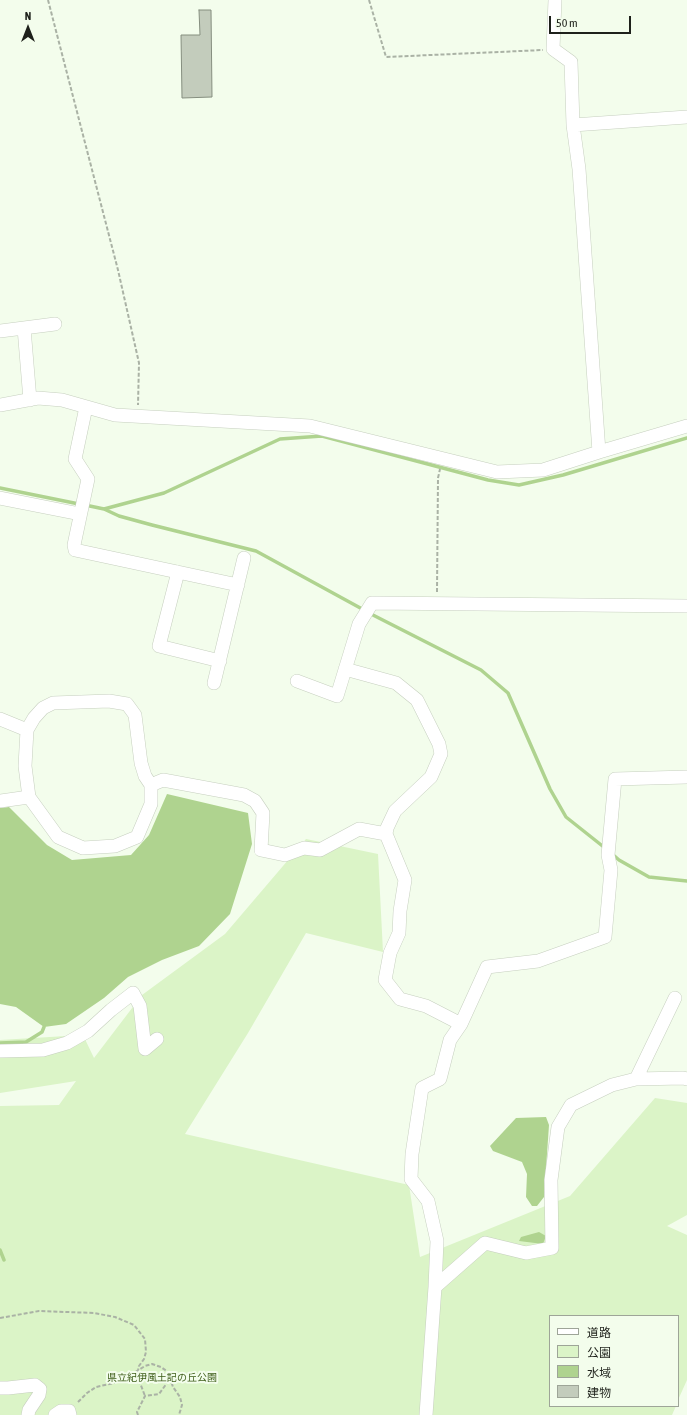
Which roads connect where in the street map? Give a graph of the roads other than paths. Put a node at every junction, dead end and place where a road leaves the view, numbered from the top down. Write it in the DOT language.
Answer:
graph roads {
  1 [pos="555,0"];
  2 [pos="687,117"];
  3 [pos="573,125"];
  4 [pos="55,324"];
  5 [pos="24,328"];
  6 [pos="0,331"];
  7 [pos="30,400"];
  8 [pos="0,405"];
  9 [pos="86,407"];
  10 [pos="687,426"];
  11 [pos="599,452"];
  12 [pos="0,498"];
  13 [pos="80,514"];
  14 [pos="244,558"];
  15 [pos="178,572"];
  16 [pos="238,585"];
  17 [pos="687,606"];
  18 [pos="220,661"];
  19 [pos="345,669"];
  20 [pos="297,681"];
  21 [pos="214,683"];
  22 [pos="0,720"];
  23 [pos="27,730"];
  24 [pos="687,777"];
  25 [pos="151,785"];
  26 [pos="29,797"];
  27 [pos="0,801"];
  28 [pos="386,834"];
  29 [pos="674,998"];
  30 [pos="461,1024"];
  31 [pos="157,1039"];
  32 [pos="0,1051"];
  33 [pos="687,1079"];
  34 [pos="636,1080"];
  35 [pos="435,1287"];
  36 [pos="0,1388"];
  37 [pos="69,1413"];
  38 [pos="28,1415"];
  39 [pos="55,1415"];
  40 [pos="426,1415"];
  1 -- 3 [label="street"];
  2 -- 3 [label="street"];
  3 -- 11 [label="street"];
  4 -- 5 [label="street"];
  5 -- 6 [label="street"];
  5 -- 7 [label="street"];
  7 -- 8 [label="street"];
  7 -- 9 [label="street"];
  9 -- 11 [label="street"];
  9 -- 13 [label="street"];
  10 -- 11 [label="street"];
  12 -- 13 [label="street"];
  13 -- 15 [label="street"];
  14 -- 16 [label="street"];
  15 -- 16 [label="street"];
  15 -- 18 [label="street"];
  16 -- 18 [label="street"];
  17 -- 19 [label="street"];
  18 -- 21 [label="street"];
  19 -- 20 [label="street"];
  19 -- 28 [label="street"];
  22 -- 23 [label="street"];
  23 -- 25 [label="street"];
  23 -- 26 [label="street"];
  24 -- 30 [label="street"];
  25 -- 26 [label="street"];
  25 -- 28 [label="street"];
  26 -- 27 [label="street"];
  28 -- 30 [label="street"];
  29 -- 34 [label="street"];
  30 -- 35 [label="street"];
  31 -- 32 [label="street"];
  33 -- 34 [label="street"];
  34 -- 35 [label="street"];
  35 -- 40 [label="street"];
  36 -- 38 [label="street"];
  37 -- 39 [label="street"];
}
